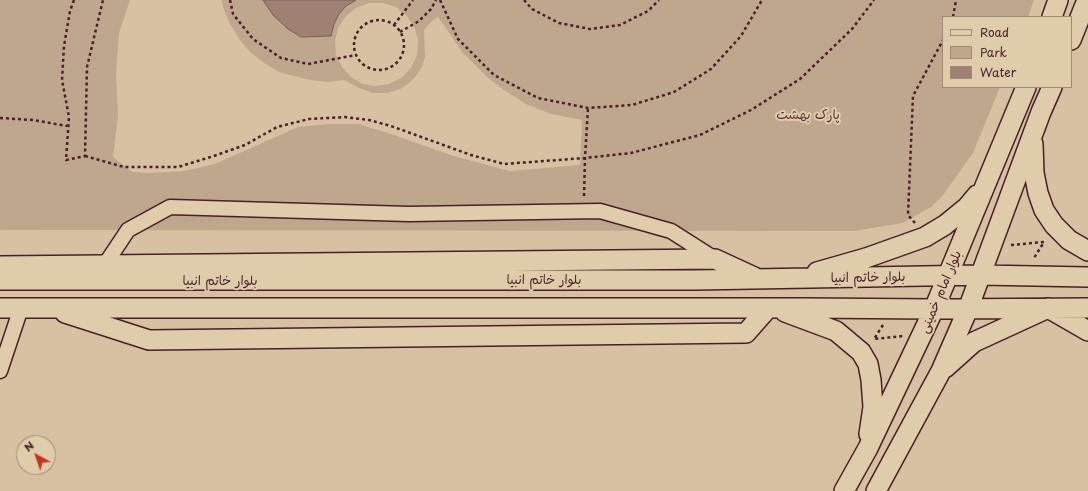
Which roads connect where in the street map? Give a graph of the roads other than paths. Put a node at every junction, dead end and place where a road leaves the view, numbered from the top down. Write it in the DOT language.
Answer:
graph roads {
  1 [pos="1058,0"];
  2 [pos="1087,0"];
  3 [pos="1052,16"];
  4 [pos="1072,38"];
  5 [pos="1026,88"];
  6 [pos="1052,88"];
  7 [pos="1035,128"];
  8 [pos="986,184"];
  9 [pos="1088,251"];
  10 [pos="715,259"];
  11 [pos="0,266"];
  12 [pos="104,266"];
  13 [pos="981,276"];
  14 [pos="948,277"];
  15 [pos="1088,277"];
  16 [pos="758,279"];
  17 [pos="795,279"];
  18 [pos="0,280"];
  19 [pos="0,308"];
  20 [pos="21,308"];
  21 [pos="49,308"];
  22 [pos="770,308"];
  23 [pos="1048,308"];
  24 [pos="1088,308"];
  25 [pos="934,309"];
  26 [pos="968,309"];
  27 [pos="1088,331"];
  28 [pos="0,371"];
  29 [pos="941,371"];
  30 [pos="862,458"];
  31 [pos="844,491"];
  32 [pos="876,491"];
  1 -- 3 [label="main road"];
  2 -- 4 [label="main road"];
  5 -- 8 [label="main road, بلوار امام خمینی"];
  6 -- 7 [label="main road"];
  7 -- 9 [label="main road"];
  7 -- 13 [label="main road"];
  8 -- 14 [label="main road, بلوار امام خمینی"];
  8 -- 17 [label="main road"];
  10 -- 12 [label="main road"];
  10 -- 12 [label="street"];
  10 -- 16 [label="main road"];
  11 -- 12 [label="main road"];
  13 -- 14 [label="main road, بلوار خاتم انبیا"];
  13 -- 15 [label="main road, بلوار خاتم انبیا"];
  13 -- 26 [label="main road"];
  14 -- 17 [label="main road, بلوار خاتم انبیا"];
  14 -- 25 [label="main road, بلوار امام خمینی"];
  16 -- 17 [label="main road, بلوار خاتم انبیا"];
  16 -- 18 [label="main road, بلوار خاتم انبیا"];
  19 -- 20 [label="main road, بلوار خاتم انبیا"];
  20 -- 21 [label="main road, بلوار خاتم انبیا"];
  20 -- 28 [label="street"];
  21 -- 22 [label="main road, بلوار خاتم انبیا"];
  21 -- 22 [label="main road"];
  22 -- 25 [label="main road, بلوار خاتم انبیا"];
  22 -- 30 [label="main road"];
  23 -- 24 [label="main road, بلوار خاتم انبیا"];
  23 -- 26 [label="main road, بلوار خاتم انبیا"];
  23 -- 27 [label="main road"];
  23 -- 29 [label="main road"];
  25 -- 26 [label="main road, بلوار خاتم انبیا"];
  25 -- 30 [label="main road, بلوار امام خمینی"];
  26 -- 29 [label="main road"];
  29 -- 32 [label="main road"];
  30 -- 31 [label="main road, بلوار امام خمینی"];
}
